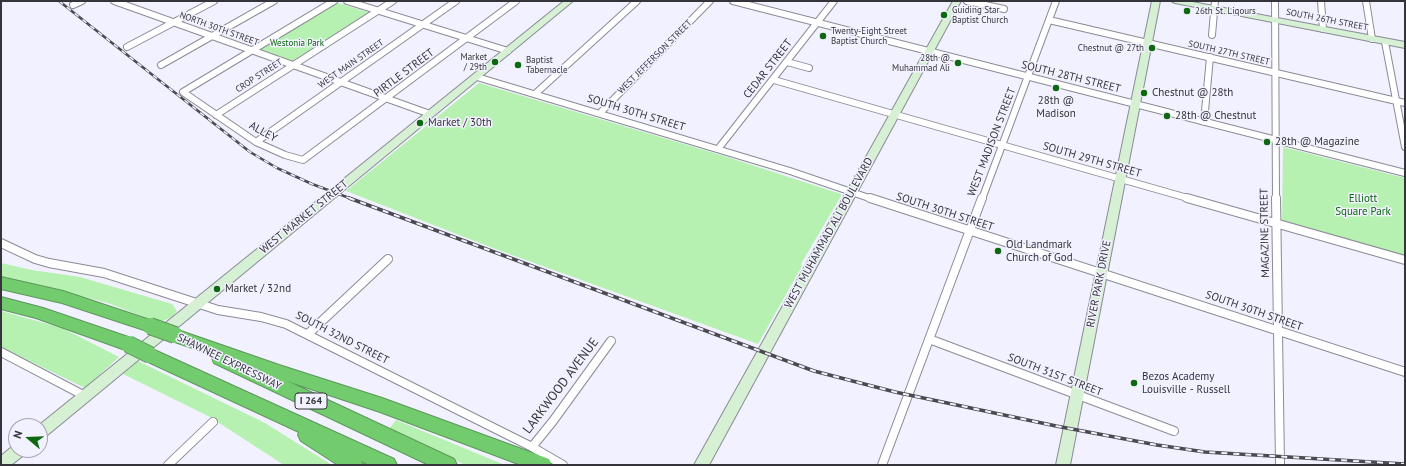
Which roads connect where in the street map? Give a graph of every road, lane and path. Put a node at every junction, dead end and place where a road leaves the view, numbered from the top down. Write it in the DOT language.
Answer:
graph roads {
  1 [pos="82,1"];
  2 [pos="114,1"];
  3 [pos="214,1"];
  4 [pos="274,1"];
  5 [pos="334,1"];
  6 [pos="347,1"];
  7 [pos="393,1"];
  8 [pos="456,1"];
  9 [pos="516,1"];
  10 [pos="569,1"];
  11 [pos="638,1"];
  12 [pos="710,1"];
  13 [pos="733,1"];
  14 [pos="834,1"];
  15 [pos="957,1"];
  16 [pos="967,1"];
  17 [pos="1056,1"];
  18 [pos="1156,1"];
  19 [pos="1175,1"];
  20 [pos="1275,1"];
  21 [pos="1321,1"];
  22 [pos="1366,1"];
  23 [pos="73,5"];
  24 [pos="1215,5"];
  25 [pos="1004,9"];
  26 [pos="378,11"];
  27 [pos="1049,20"];
  28 [pos="1276,20"];
  29 [pos="174,22"];
  30 [pos="817,23"];
  31 [pos="422,24"];
  32 [pos="1323,29"];
  33 [pos="1212,35"];
  34 [pos="212,36"];
  35 [pos="466,38"];
  36 [pos="1372,39"];
  37 [pos="1385,42"];
  38 [pos="1148,43"];
  39 [pos="1405,46"];
  40 [pos="127,47"];
  41 [pos="252,50"];
  42 [pos="508,51"];
  43 [pos="929,52"];
  44 [pos="1210,57"];
  45 [pos="787,62"];
  46 [pos="160,65"];
  47 [pos="293,65"];
  48 [pos="809,68"];
  49 [pos="1276,73"];
  50 [pos="477,77"];
  51 [pos="1028,77"];
  52 [pos="774,80"];
  53 [pos="340,82"];
  54 [pos="535,94"];
  55 [pos="386,98"];
  56 [pos="1396,100"];
  57 [pos="1405,102"];
  58 [pos="1136,104"];
  59 [pos="600,113"];
  60 [pos="430,114"];
  61 [pos="895,114"];
  62 [pos="216,115"];
  63 [pos="1204,122"];
  64 [pos="1276,140"];
  65 [pos="256,142"];
  66 [pos="1002,145"];
  67 [pos="1405,147"];
  68 [pos="718,149"];
  69 [pos="303,160"];
  70 [pos="1405,173"];
  71 [pos="1121,178"];
  72 [pos="851,193"];
  73 [pos="1277,223"];
  74 [pos="970,232"];
  75 [pos="1,243"];
  76 [pos="388,259"];
  77 [pos="1405,260"];
  78 [pos="1101,274"];
  79 [pos="1,283"];
  80 [pos="1,303"];
  81 [pos="198,304"];
  82 [pos="1278,331"];
  83 [pos="308,334"];
  84 [pos="175,335"];
  85 [pos="929,339"];
  86 [pos="611,341"];
  87 [pos="1,352"];
  88 [pos="1405,372"];
  89 [pos="1077,394"];
  90 [pos="85,396"];
  91 [pos="250,401"];
  92 [pos="213,422"];
  93 [pos="48,426"];
  94 [pos="1174,431"];
  95 [pos="532,447"];
  96 [pos="168,465"];
  97 [pos="354,465"];
  98 [pos="388,465"];
  99 [pos="448,465"];
  100 [pos="543,465"];
  101 [pos="563,465"];
  102 [pos="701,465"];
  103 [pos="882,465"];
  104 [pos="1063,465"];
  105 [pos="1280,465"];
  1 -- 23 [label="street"];
  2 -- 29 [label="street, NORTH 30TH STREET"];
  3 -- 29 [label="street"];
  4 -- 34 [label="street"];
  5 -- 41 [label="street"];
  6 -- 26 [label="street"];
  7 -- 26 [label="street, CROP STREET"];
  8 -- 31 [label="street, WEST MAIN STREET"];
  9 -- 35 [label="street, PIRTLE STREET"];
  10 -- 42 [label="main road, WEST MARKET STREET"];
  11 -- 54 [label="street"];
  12 -- 59 [label="street, WEST JEFFERSON STREET"];
  13 -- 30 [label="street, SOUTH 28TH STREET"];
  14 -- 30 [label="street, CEDAR STREET"];
  15 -- 43 [label="main road, WEST MUHAMMAD ALI BOULEVARD"];
  16 -- 25 [label="street"];
  17 -- 27 [label="street, WEST MADISON STREET"];
  18 -- 38 [label="main road, RIVER PARK DRIVE"];
  19 -- 24 [label="main road, SOUTH 26TH STREET"];
  20 -- 28 [label="street, MAGAZINE STREET"];
  21 -- 32 [label="street"];
  22 -- 36 [label="street"];
  24 -- 28 [label="main road, SOUTH 26TH STREET"];
  24 -- 33 [label="street"];
  26 -- 31 [label="street"];
  26 -- 47 [label="street, CROP STREET"];
  27 -- 38 [label="street, SOUTH 27TH STREET"];
  27 -- 51 [label="street, WEST MADISON STREET"];
  28 -- 32 [label="main road, SOUTH 26TH STREET"];
  28 -- 49 [label="street, MAGAZINE STREET"];
  29 -- 34 [label="street, NORTH 30TH STREET"];
  29 -- 40 [label="street"];
  30 -- 43 [label="street, SOUTH 28TH STREET"];
  30 -- 45 [label="street, CEDAR STREET"];
  31 -- 35 [label="street"];
  31 -- 53 [label="street, WEST MAIN STREET"];
  32 -- 36 [label="main road, SOUTH 26TH STREET"];
  34 -- 41 [label="street, NORTH 30TH STREET"];
  34 -- 46 [label="street"];
  35 -- 42 [label="street"];
  35 -- 55 [label="street, PIRTLE STREET"];
  36 -- 37 [label="main road, SOUTH 26TH STREET"];
  37 -- 39 [label="main road, SOUTH 26TH STREET"];
  37 -- 56 [label="street"];
  38 -- 44 [label="street, SOUTH 27TH STREET"];
  38 -- 58 [label="main road, RIVER PARK DRIVE"];
  41 -- 47 [label="street, NORTH 30TH STREET"];
  41 -- 62 [label="street, ALLEY"];
  42 -- 50 [label="main road, WEST MARKET STREET"];
  43 -- 51 [label="street, SOUTH 28TH STREET"];
  43 -- 61 [label="main road, WEST MUHAMMAD ALI BOULEVARD"];
  44 -- 49 [label="street, SOUTH 27TH STREET"];
  44 -- 63 [label="street"];
  45 -- 48 [label="street"];
  45 -- 52 [label="street, CEDAR STREET"];
  47 -- 53 [label="street, NORTH 30TH STREET"];
  47 -- 62 [label="street, CROP STREET"];
  49 -- 56 [label="street, SOUTH 27TH STREET"];
  49 -- 64 [label="street, MAGAZINE STREET"];
  50 -- 54 [label="street, SOUTH 30TH STREET"];
  50 -- 60 [label="main road, WEST MARKET STREET"];
  51 -- 58 [label="street, SOUTH 28TH STREET"];
  51 -- 66 [label="street, WEST MADISON STREET"];
  52 -- 61 [label="street, SOUTH 29TH STREET"];
  52 -- 68 [label="street, CEDAR STREET"];
  53 -- 55 [label="street"];
  53 -- 65 [label="street, WEST MAIN STREET"];
  54 -- 59 [label="street, SOUTH 30TH STREET"];
  55 -- 60 [label="street"];
  55 -- 69 [label="street, PIRTLE STREET"];
  56 -- 57 [label="street, SOUTH 27TH STREET"];
  56 -- 67 [label="street"];
  58 -- 63 [label="street, SOUTH 28TH STREET"];
  58 -- 71 [label="main road, RIVER PARK DRIVE"];
  59 -- 68 [label="street, SOUTH 30TH STREET"];
  60 -- 81 [label="main road, WEST MARKET STREET"];
  61 -- 66 [label="street, SOUTH 29TH STREET"];
  61 -- 72 [label="main road, WEST MUHAMMAD ALI BOULEVARD"];
  62 -- 65 [label="street, ALLEY"];
  63 -- 64 [label="street, SOUTH 28TH STREET"];
  64 -- 70 [label="street, SOUTH 28TH STREET"];
  64 -- 73 [label="street, MAGAZINE STREET"];
  65 -- 69 [label="street, ALLEY"];
  66 -- 71 [label="street, SOUTH 29TH STREET"];
  66 -- 74 [label="street, WEST MADISON STREET"];
  68 -- 72 [label="street, SOUTH 30TH STREET"];
  71 -- 73 [label="street, SOUTH 29TH STREET"];
  71 -- 78 [label="main road, RIVER PARK DRIVE"];
  72 -- 74 [label="street, SOUTH 30TH STREET"];
  72 -- 102 [label="main road, WEST MUHAMMAD ALI BOULEVARD"];
  73 -- 77 [label="street, SOUTH 29TH STREET"];
  73 -- 82 [label="street, MAGAZINE STREET"];
  74 -- 78 [label="street, SOUTH 30TH STREET"];
  74 -- 85 [label="street, WEST MADISON STREET"];
  75 -- 81 [label="street, SOUTH 32ND STREET"];
  76 -- 83 [label="street"];
  78 -- 82 [label="street, SOUTH 30TH STREET"];
  78 -- 89 [label="main road, RIVER PARK DRIVE"];
  79 -- 84 [label="highway, SHAWNEE EXPRESSWAY / I 264, bridge"];
  80 -- 91 [label="highway, I 264, bridge"];
  81 -- 83 [label="street, SOUTH 32ND STREET"];
  81 -- 90 [label="main road, WEST MARKET STREET"];
  82 -- 88 [label="street, SOUTH 30TH STREET"];
  82 -- 105 [label="street, MAGAZINE STREET"];
  83 -- 95 [label="street, SOUTH 32ND STREET"];
  84 -- 99 [label="highway, SHAWNEE EXPRESSWAY / I 264"];
  84 -- 100 [label="highway"];
  85 -- 89 [label="street, SOUTH 31ST STREET"];
  85 -- 103 [label="street, WEST MADISON STREET"];
  86 -- 95 [label="street, LARKWOOD AVENUE"];
  87 -- 90 [label="street"];
  89 -- 94 [label="street, SOUTH 31ST STREET"];
  89 -- 104 [label="main road, RIVER PARK DRIVE"];
  90 -- 93 [label="main road, WEST MARKET STREET"];
  91 -- 97 [label="highway"];
  91 -- 98 [label="highway, I 264"];
  92 -- 96 [label="street"];
  95 -- 101 [label="street, SOUTH 32ND STREET"];
}
